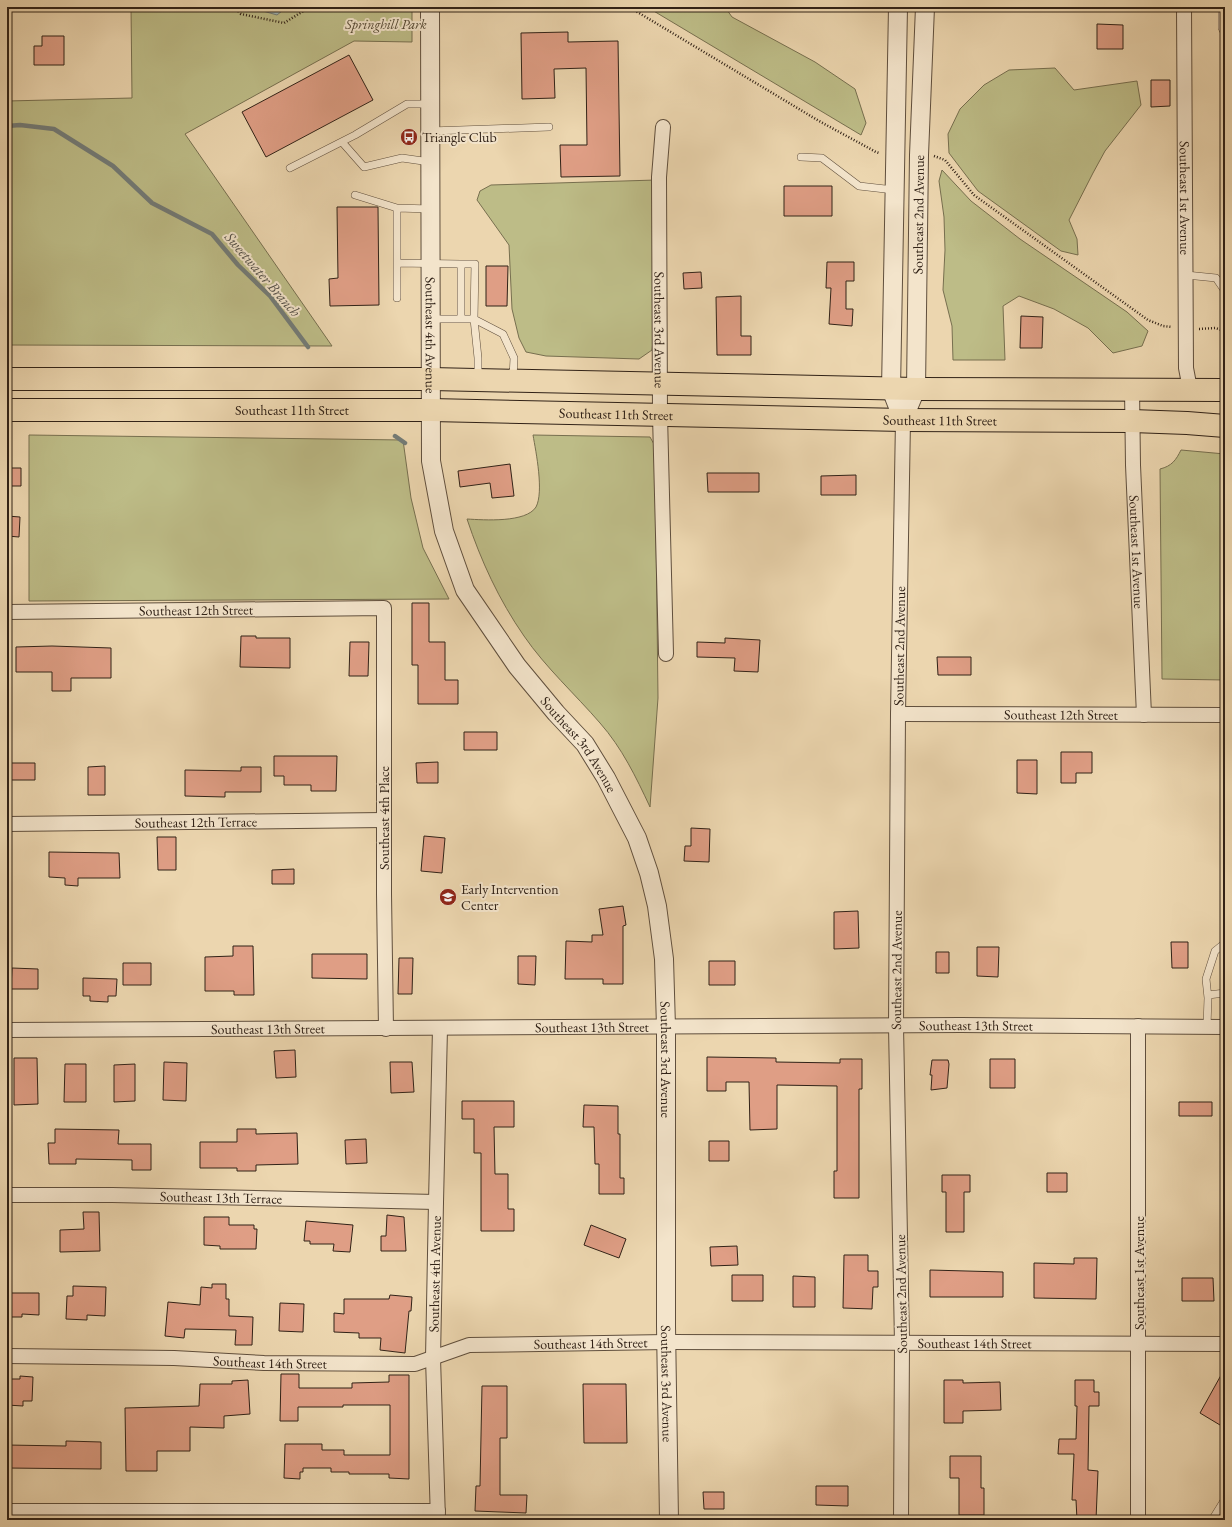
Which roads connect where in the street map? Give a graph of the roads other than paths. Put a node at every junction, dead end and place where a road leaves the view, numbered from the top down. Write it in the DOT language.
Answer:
graph roads {
  1 [pos="430,7"];
  2 [pos="898,7"];
  3 [pos="925,7"];
  4 [pos="1184,7"];
  5 [pos="1222,7"];
  6 [pos="1225,34"];
  7 [pos="430,104"];
  8 [pos="549,127"];
  9 [pos="663,127"];
  10 [pos="430,131"];
  11 [pos="342,142"];
  12 [pos="800,157"];
  13 [pos="430,162"];
  14 [pos="290,168"];
  15 [pos="894,190"];
  16 [pos="356,195"];
  17 [pos="397,208"];
  18 [pos="430,208"];
  19 [pos="397,263"];
  20 [pos="430,263"];
  21 [pos="461,264"];
  22 [pos="1186,275"];
  23 [pos="1225,291"];
  24 [pos="397,298"];
  25 [pos="430,319"];
  26 [pos="461,319"];
  27 [pos="474,319"];
  28 [pos="7,379"];
  29 [pos="431,379"];
  30 [pos="478,380"];
  31 [pos="513,380"];
  32 [pos="660,384"];
  33 [pos="891,389"];
  34 [pos="916,389"];
  35 [pos="1132,389"];
  36 [pos="1190,389"];
  37 [pos="1225,390"];
  38 [pos="7,410"];
  39 [pos="431,410"];
  40 [pos="660,415"];
  41 [pos="903,420"];
  42 [pos="1132,421"];
  43 [pos="1225,426"];
  44 [pos="384,608"];
  45 [pos="7,612"];
  46 [pos="502,646"];
  47 [pos="666,654"];
  48 [pos="898,714"];
  49 [pos="1144,715"];
  50 [pos="1225,715"];
  51 [pos="384,820"];
  52 [pos="7,824"];
  53 [pos="1225,943"];
  54 [pos="1225,993"];
  55 [pos="1208,995"];
  56 [pos="896,1026"];
  57 [pos="1138,1026"];
  58 [pos="1207,1026"];
  59 [pos="666,1027"];
  60 [pos="1225,1027"];
  61 [pos="440,1028"];
  62 [pos="386,1029"];
  63 [pos="7,1030"];
  64 [pos="7,1195"];
  65 [pos="436,1202"];
  66 [pos="667,1342"];
  67 [pos="902,1342"];
  68 [pos="1139,1343"];
  69 [pos="1225,1344"];
  70 [pos="7,1356"];
  71 [pos="434,1358"];
  72 [pos="1225,1499"];
  73 [pos="7,1511"];
  74 [pos="438,1516"];
  75 [pos="669,1520"];
  76 [pos="901,1520"];
  77 [pos="1138,1520"];
  78 [pos="1212,1520"];
  1 -- 7 [label="street, Southeast 4th Avenue"];
  2 -- 15 [label="street, Southeast 2nd Avenue"];
  3 -- 34 [label="street, Southeast 2nd Avenue"];
  4 -- 22 [label="street, Southeast 1st Avenue"];
  5 -- 6 [label="lane"];
  7 -- 10 [label="street, Southeast 4th Avenue"];
  7 -- 11 [label="lane"];
  8 -- 10 [label="lane"];
  9 -- 32 [label="street, Southeast 3rd Avenue"];
  10 -- 13 [label="street, Southeast 4th Avenue"];
  11 -- 13 [label="lane"];
  11 -- 14 [label="lane"];
  12 -- 15 [label="lane"];
  13 -- 18 [label="street, Southeast 4th Avenue"];
  15 -- 33 [label="street, Southeast 2nd Avenue"];
  16 -- 17 [label="lane"];
  17 -- 18 [label="lane"];
  17 -- 19 [label="lane"];
  18 -- 20 [label="street, Southeast 4th Avenue"];
  19 -- 20 [label="lane"];
  19 -- 24 [label="lane"];
  20 -- 21 [label="lane"];
  20 -- 25 [label="street, Southeast 4th Avenue"];
  21 -- 26 [label="lane"];
  21 -- 27 [label="lane"];
  22 -- 23 [label="lane"];
  22 -- 36 [label="street, Southeast 1st Avenue"];
  25 -- 26 [label="lane"];
  25 -- 29 [label="street, Southeast 4th Avenue"];
  26 -- 27 [label="lane"];
  27 -- 30 [label="lane"];
  27 -- 31 [label="lane"];
  28 -- 29 [label="highway"];
  29 -- 30 [label="highway"];
  29 -- 39 [label="street, Southeast 4th Avenue"];
  30 -- 31 [label="highway"];
  31 -- 32 [label="highway"];
  32 -- 33 [label="highway"];
  32 -- 40 [label="street, Southeast 3rd Avenue"];
  33 -- 34 [label="highway"];
  33 -- 41 [label="street, Southeast 2nd Avenue"];
  34 -- 35 [label="highway"];
  34 -- 41 [label="street, Southeast 2nd Avenue"];
  35 -- 36 [label="highway"];
  35 -- 42 [label="street, Southeast 1st Avenue"];
  36 -- 37 [label="highway"];
  38 -- 39 [label="highway, Southeast 11th Street"];
  39 -- 40 [label="highway, Southeast 11th Street"];
  39 -- 46 [label="street, Southeast 4th Avenue"];
  40 -- 41 [label="highway, Southeast 11th Street"];
  40 -- 47 [label="street, Southeast 3rd Avenue"];
  41 -- 42 [label="highway, Southeast 11th Street"];
  41 -- 48 [label="street, Southeast 2nd Avenue"];
  42 -- 43 [label="highway, Southeast 11th Street"];
  42 -- 49 [label="street, Southeast 1st Avenue"];
  44 -- 45 [label="street, Southeast 12th Street"];
  44 -- 51 [label="street, Southeast 4th Place"];
  46 -- 59 [label="street, Southeast 3rd Avenue"];
  48 -- 49 [label="street, Southeast 12th Street"];
  48 -- 56 [label="street, Southeast 2nd Avenue"];
  49 -- 50 [label="street, Southeast 12th Street"];
  51 -- 52 [label="street, Southeast 12th Terrace"];
  51 -- 62 [label="street, Southeast 4th Place"];
  53 -- 55 [label="lane"];
  54 -- 55 [label="lane"];
  55 -- 58 [label="lane"];
  56 -- 57 [label="street, Southeast 13th Street"];
  56 -- 59 [label="street, Southeast 13th Street"];
  56 -- 67 [label="street, Southeast 2nd Avenue"];
  57 -- 58 [label="street, Southeast 13th Street"];
  57 -- 68 [label="street, Southeast 1st Avenue"];
  58 -- 60 [label="street, Southeast 13th Street"];
  59 -- 61 [label="street, Southeast 13th Street"];
  59 -- 66 [label="street, Southeast 3rd Avenue"];
  61 -- 62 [label="street, Southeast 13th Street"];
  61 -- 65 [label="street, Southeast 4th Avenue"];
  62 -- 63 [label="street, Southeast 13th Street"];
  64 -- 65 [label="street, Southeast 13th Terrace"];
  65 -- 71 [label="street, Southeast 4th Avenue"];
  66 -- 67 [label="street, Southeast 14th Street"];
  66 -- 71 [label="street, Southeast 14th Street"];
  66 -- 75 [label="street, Southeast 3rd Avenue"];
  67 -- 68 [label="street, Southeast 14th Street"];
  67 -- 76 [label="street, Southeast 2nd Avenue"];
  68 -- 69 [label="street, Southeast 14th Street"];
  68 -- 77 [label="street, Southeast 1st Avenue"];
  70 -- 71 [label="street, Southeast 14th Street"];
  71 -- 74 [label="street, Southeast 4th Avenue"];
  72 -- 78 [label="lane"];
  73 -- 74 [label="street"];
}
